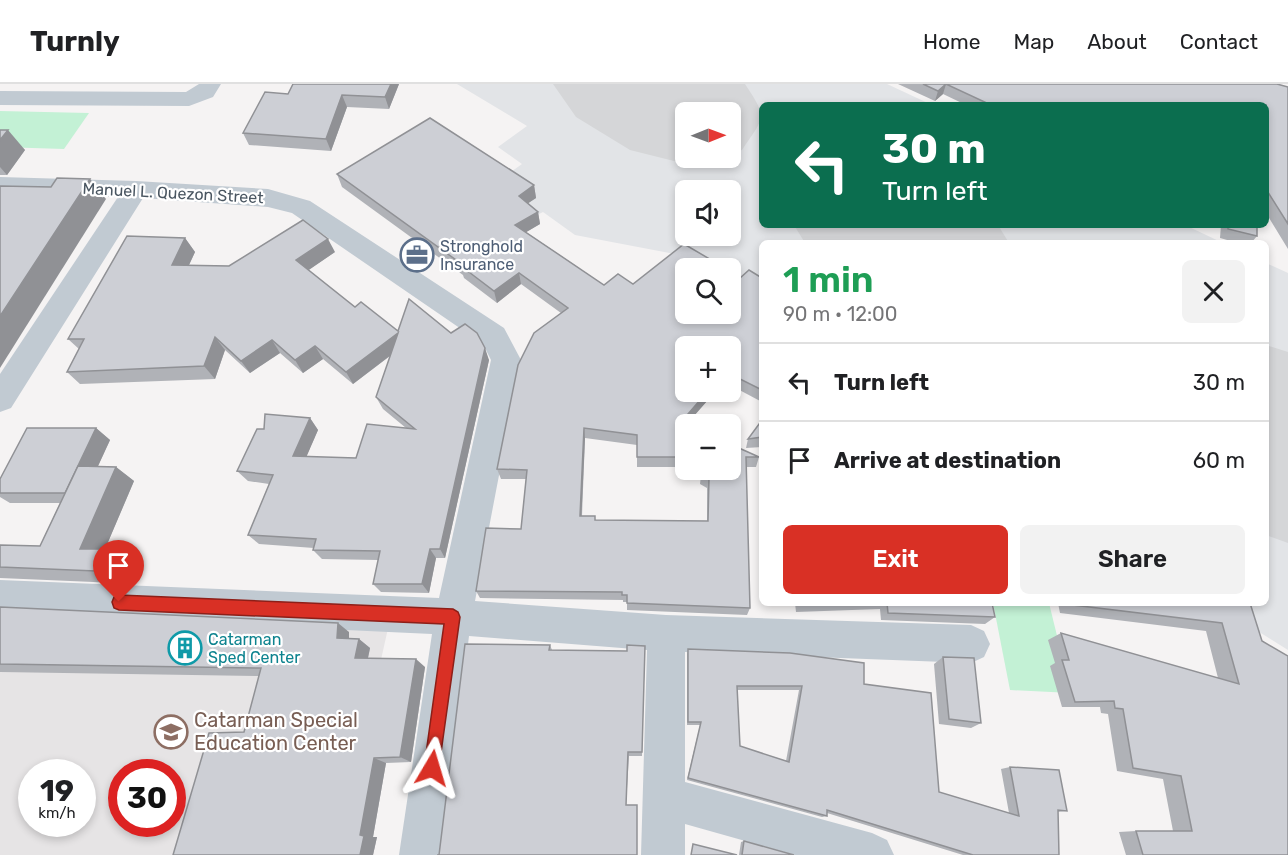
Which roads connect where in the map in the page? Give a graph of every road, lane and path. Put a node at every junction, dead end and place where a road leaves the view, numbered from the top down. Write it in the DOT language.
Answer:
graph roads {
  1 [pos="210,84"];
  2 [pos="135,92"];
  3 [pos="0,98"];
  4 [pos="0,186"];
  5 [pos="136,189"];
  6 [pos="0,399"];
  7 [pos="0,597"];
  8 [pos="453,617"];
  9 [pos="666,633"];
  10 [pos="971,644"];
  11 [pos="664,797"];
  12 [pos="421,855"];
  13 [pos="663,855"];
  14 [pos="872,855"];
  1 -- 2 [label="street"];
  2 -- 3 [label="street"];
  4 -- 5 [label="street, Manuel L. Quezon Street"];
  5 -- 6 [label="street"];
  5 -- 8 [label="street, Manuel L. Quezon Street"];
  7 -- 8 [label="street"];
  8 -- 9 [label="street"];
  8 -- 12 [label="street"];
  9 -- 10 [label="street"];
  9 -- 11 [label="street"];
  11 -- 13 [label="street"];
  11 -- 14 [label="street"];
}
